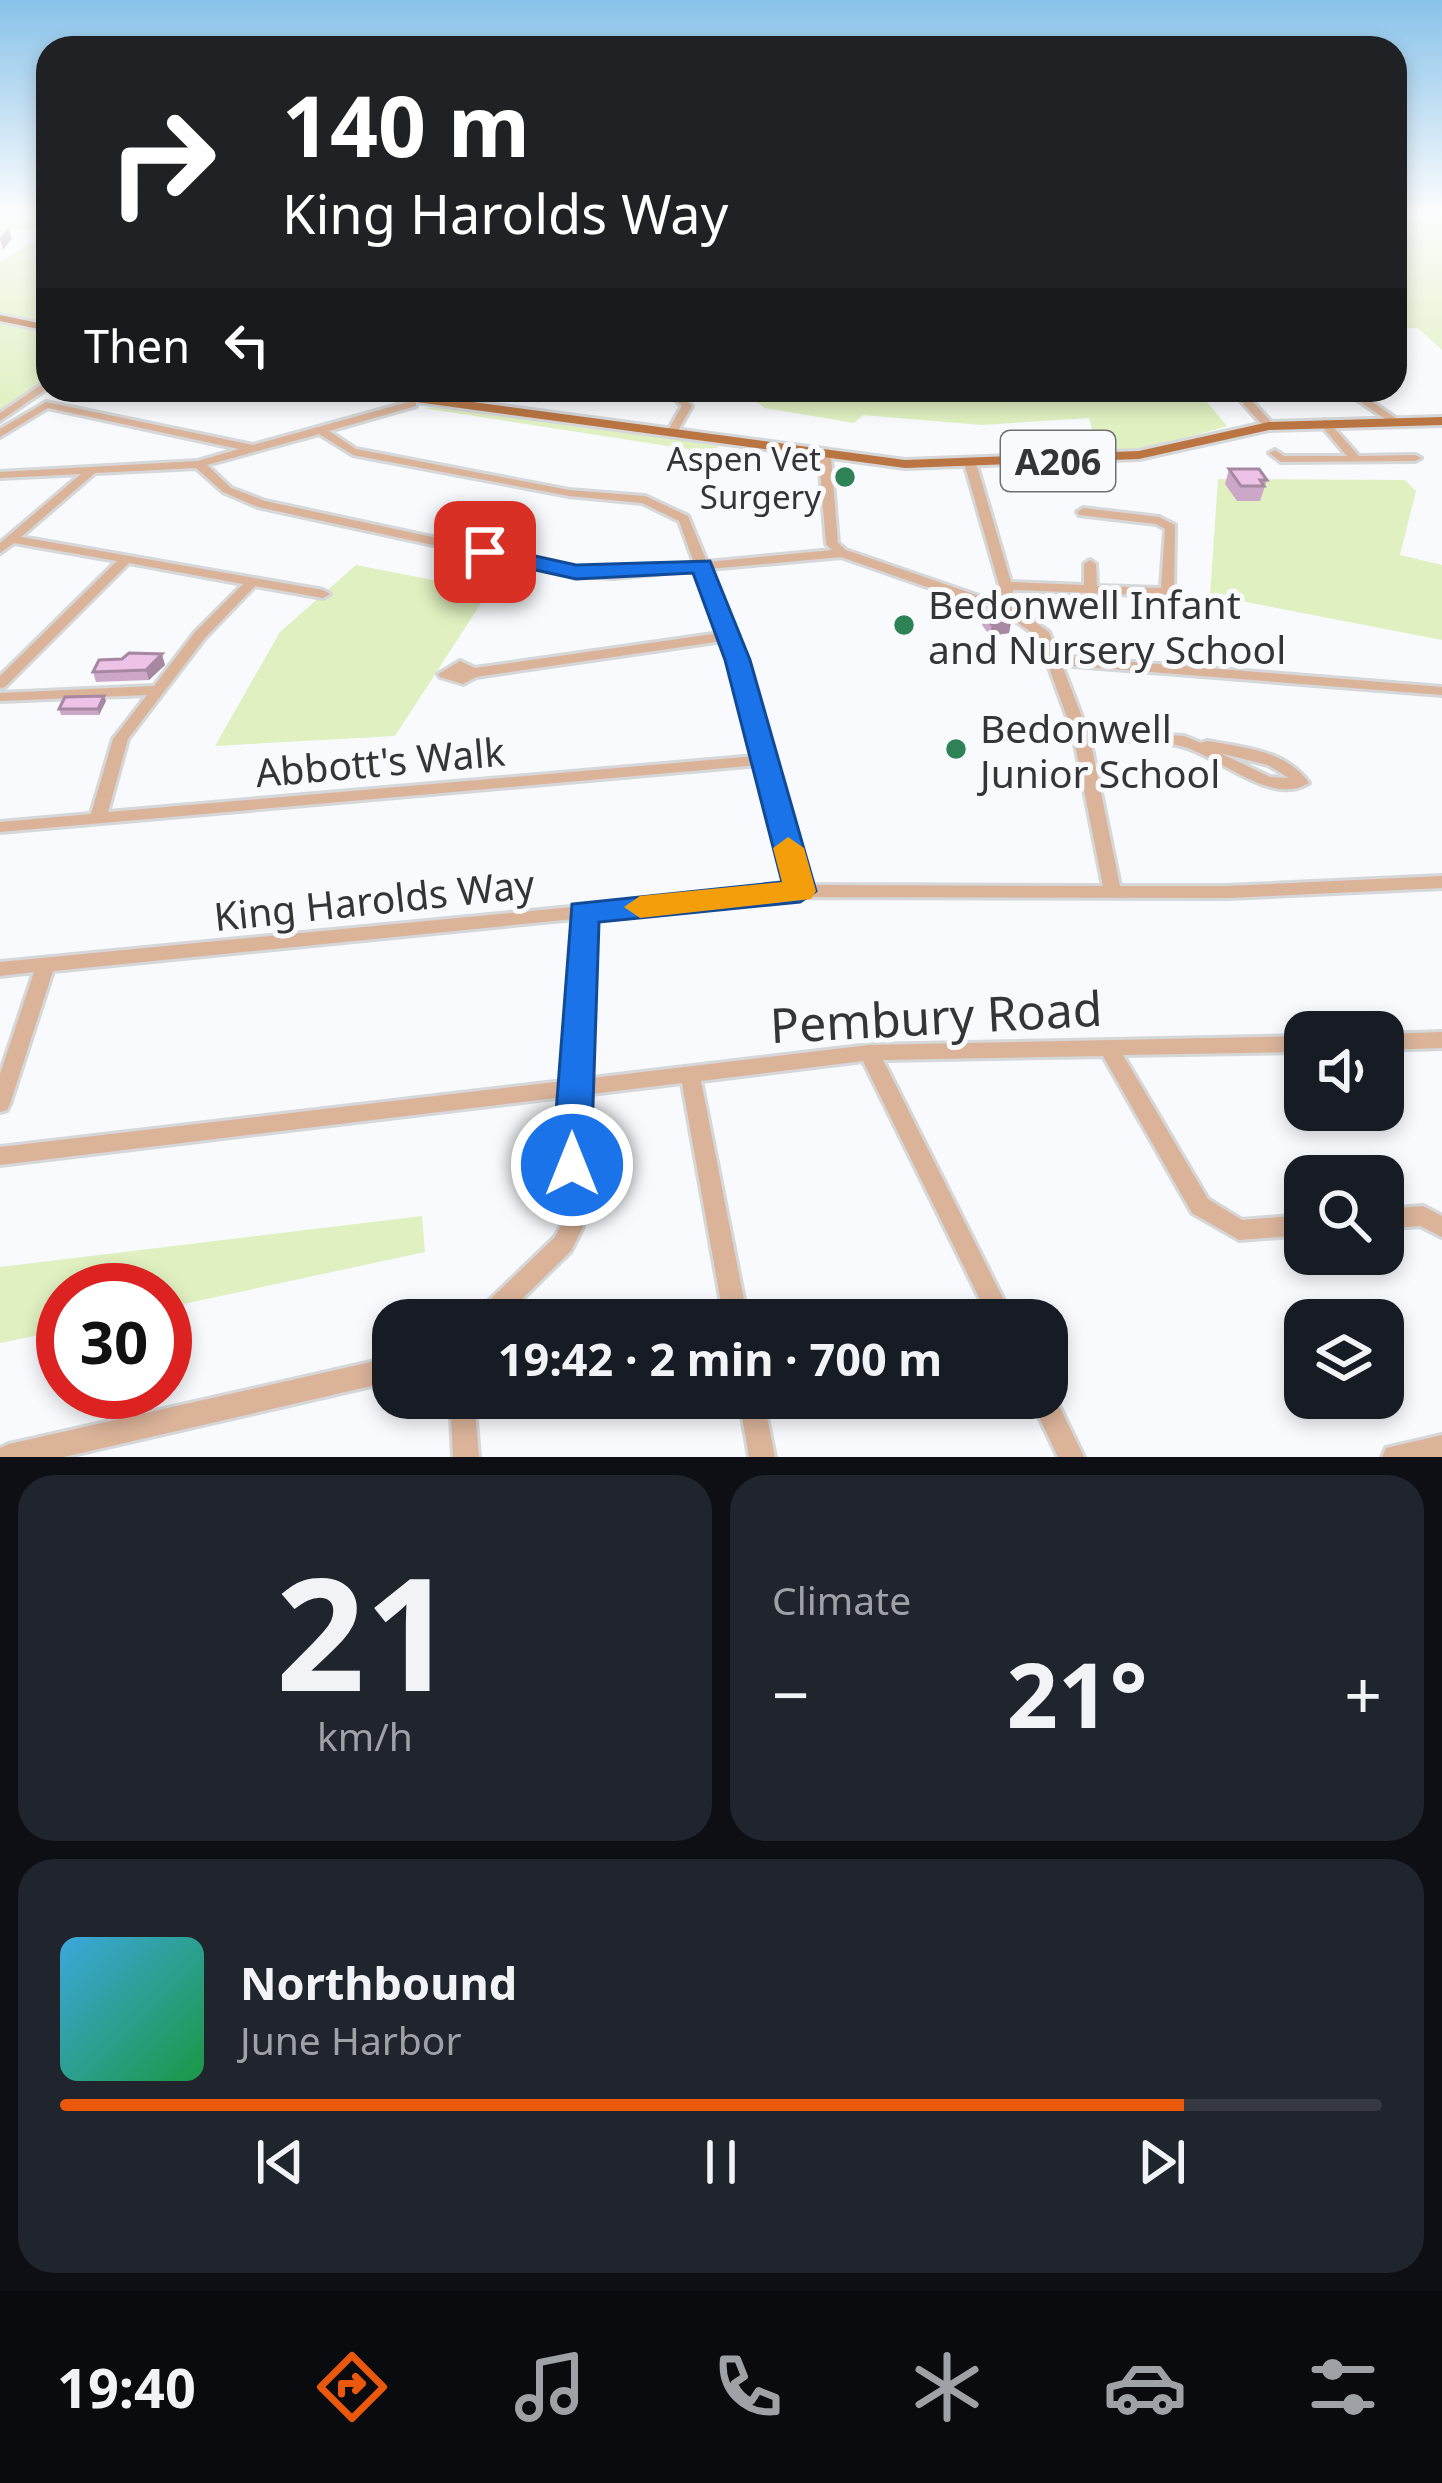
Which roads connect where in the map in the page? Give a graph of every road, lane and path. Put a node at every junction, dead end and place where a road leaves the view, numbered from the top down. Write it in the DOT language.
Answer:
graph roads {
  1 [pos="0,317"];
  2 [pos="36,325"];
  3 [pos="36,392"];
  4 [pos="409,402"];
  5 [pos="441,402"];
  6 [pos="683,402"];
  7 [pos="1248,402"];
  8 [pos="1366,402"];
  9 [pos="0,418"];
  10 [pos="1395,421"];
  11 [pos="1442,421"];
  12 [pos="1324,423"];
  13 [pos="1269,426"];
  14 [pos="322,431"];
  15 [pos="672,432"];
  16 [pos="0,434"];
  17 [pos="1406,448"];
  18 [pos="257,450"];
  19 [pos="825,457"];
  20 [pos="1280,458"];
  21 [pos="1356,459"];
  22 [pos="200,464"];
  23 [pos="971,466"];
  24 [pos="89,473"];
  25 [pos="0,475"];
  26 [pos="1083,512"];
  27 [pos="6,544"];
  28 [pos="842,553"];
  29 [pos="125,560"];
  30 [pos="1090,564"];
  31 [pos="702,566"];
  32 [pos="251,583"];
  33 [pos="1006,586"];
  34 [pos="1090,588"];
  35 [pos="323,594"];
  36 [pos="1012,613"];
  37 [pos="727,636"];
  38 [pos="1053,660"];
  39 [pos="472,673"];
  40 [pos="0,684"];
  41 [pos="158,691"];
  42 [pos="1442,691"];
  43 [pos="0,697"];
  44 [pos="1081,734"];
  45 [pos="1184,741"];
  46 [pos="765,760"];
  47 [pos="98,818"];
  48 [pos="0,826"];
  49 [pos="1442,882"];
  50 [pos="800,891"];
  51 [pos="1113,892"];
  52 [pos="583,912"];
  53 [pos="46,964"];
  54 [pos="0,969"];
  55 [pos="1442,1040"];
  56 [pos="1404,1041"];
  57 [pos="1284,1045"];
  58 [pos="1109,1049"];
  59 [pos="868,1053"];
  60 [pos="690,1075"];
  61 [pos="573,1092"];
  62 [pos="0,1104"];
  63 [pos="0,1156"];
  64 [pos="1404,1217"];
  65 [pos="1284,1226"];
  66 [pos="1442,1227"];
  67 [pos="507,1299"];
  68 [pos="732,1299"];
  69 [pos="991,1299"];
  70 [pos="372,1375"];
  71 [pos="463,1419"];
  72 [pos="755,1419"];
  73 [pos="1052,1419"];
  74 [pos="1442,1448"];
  75 [pos="9,1457"];
  76 [pos="466,1457"];
  77 [pos="762,1457"];
  78 [pos="1071,1457"];
  79 [pos="1395,1457"];
  1 -- 2 [label="main road"];
  3 -- 9 [label="street"];
  4 -- 14 [label="street"];
  5 -- 15 [label="main road, A206"];
  6 -- 15 [label="street"];
  7 -- 13 [label="street"];
  8 -- 10 [label="street"];
  10 -- 11 [label="main road, A206"];
  10 -- 12 [label="main road, A206"];
  12 -- 13 [label="main road, A206"];
  12 -- 21 [label="street"];
  13 -- 23 [label="main road, A206"];
  14 -- 18 [label="street"];
  14 -- 31 [label="street"];
  15 -- 19 [label="main road, A206"];
  16 -- 18 [label="street"];
  17 -- 21 [label="street"];
  18 -- 22 [label="street"];
  19 -- 23 [label="main road, A206"];
  19 -- 28 [label="street"];
  20 -- 21 [label="street"];
  22 -- 24 [label="street"];
  22 -- 31 [label="street"];
  23 -- 33 [label="street"];
  24 -- 25 [label="street"];
  24 -- 27 [label="street"];
  26 -- 34 [label="street"];
  27 -- 29 [label="street"];
  28 -- 31 [label="street"];
  28 -- 36 [label="street"];
  29 -- 32 [label="street"];
  29 -- 40 [label="street"];
  30 -- 34 [label="street"];
  31 -- 37 [label="street"];
  32 -- 35 [label="street"];
  32 -- 41 [label="street"];
  33 -- 34 [label="street"];
  33 -- 36 [label="street"];
  36 -- 38 [label="street"];
  37 -- 39 [label="street"];
  37 -- 46 [label="street"];
  38 -- 42 [label="street"];
  38 -- 44 [label="street"];
  41 -- 43 [label="street"];
  41 -- 47 [label="street"];
  44 -- 45 [label="street"];
  44 -- 51 [label="street"];
  45 -- 45 [label="street"];
  46 -- 47 [label="street, Abbott's Walk"];
  46 -- 50 [label="street"];
  47 -- 48 [label="street, Abbott's Walk"];
  49 -- 51 [label="street, King Harolds Way"];
  50 -- 51 [label="street, King Harolds Way"];
  50 -- 52 [label="street, King Harolds Way"];
  52 -- 53 [label="street, King Harolds Way"];
  52 -- 61 [label="street"];
  53 -- 54 [label="street, King Harolds Way"];
  53 -- 62 [label="street"];
  55 -- 56 [label="street"];
  57 -- 58 [label="street, Pembury Road"];
  58 -- 59 [label="street, Pembury Road"];
  58 -- 65 [label="street"];
  59 -- 60 [label="street, Pembury Road"];
  59 -- 69 [label="street"];
  60 -- 61 [label="street, Pembury Road"];
  60 -- 68 [label="street"];
  61 -- 63 [label="street, Pembury Road"];
  61 -- 67 [label="street"];
  64 -- 66 [label="street"];
  70 -- 75 [label="street"];
  71 -- 76 [label="street"];
  72 -- 77 [label="street"];
  73 -- 78 [label="street"];
  74 -- 79 [label="street"];
}
